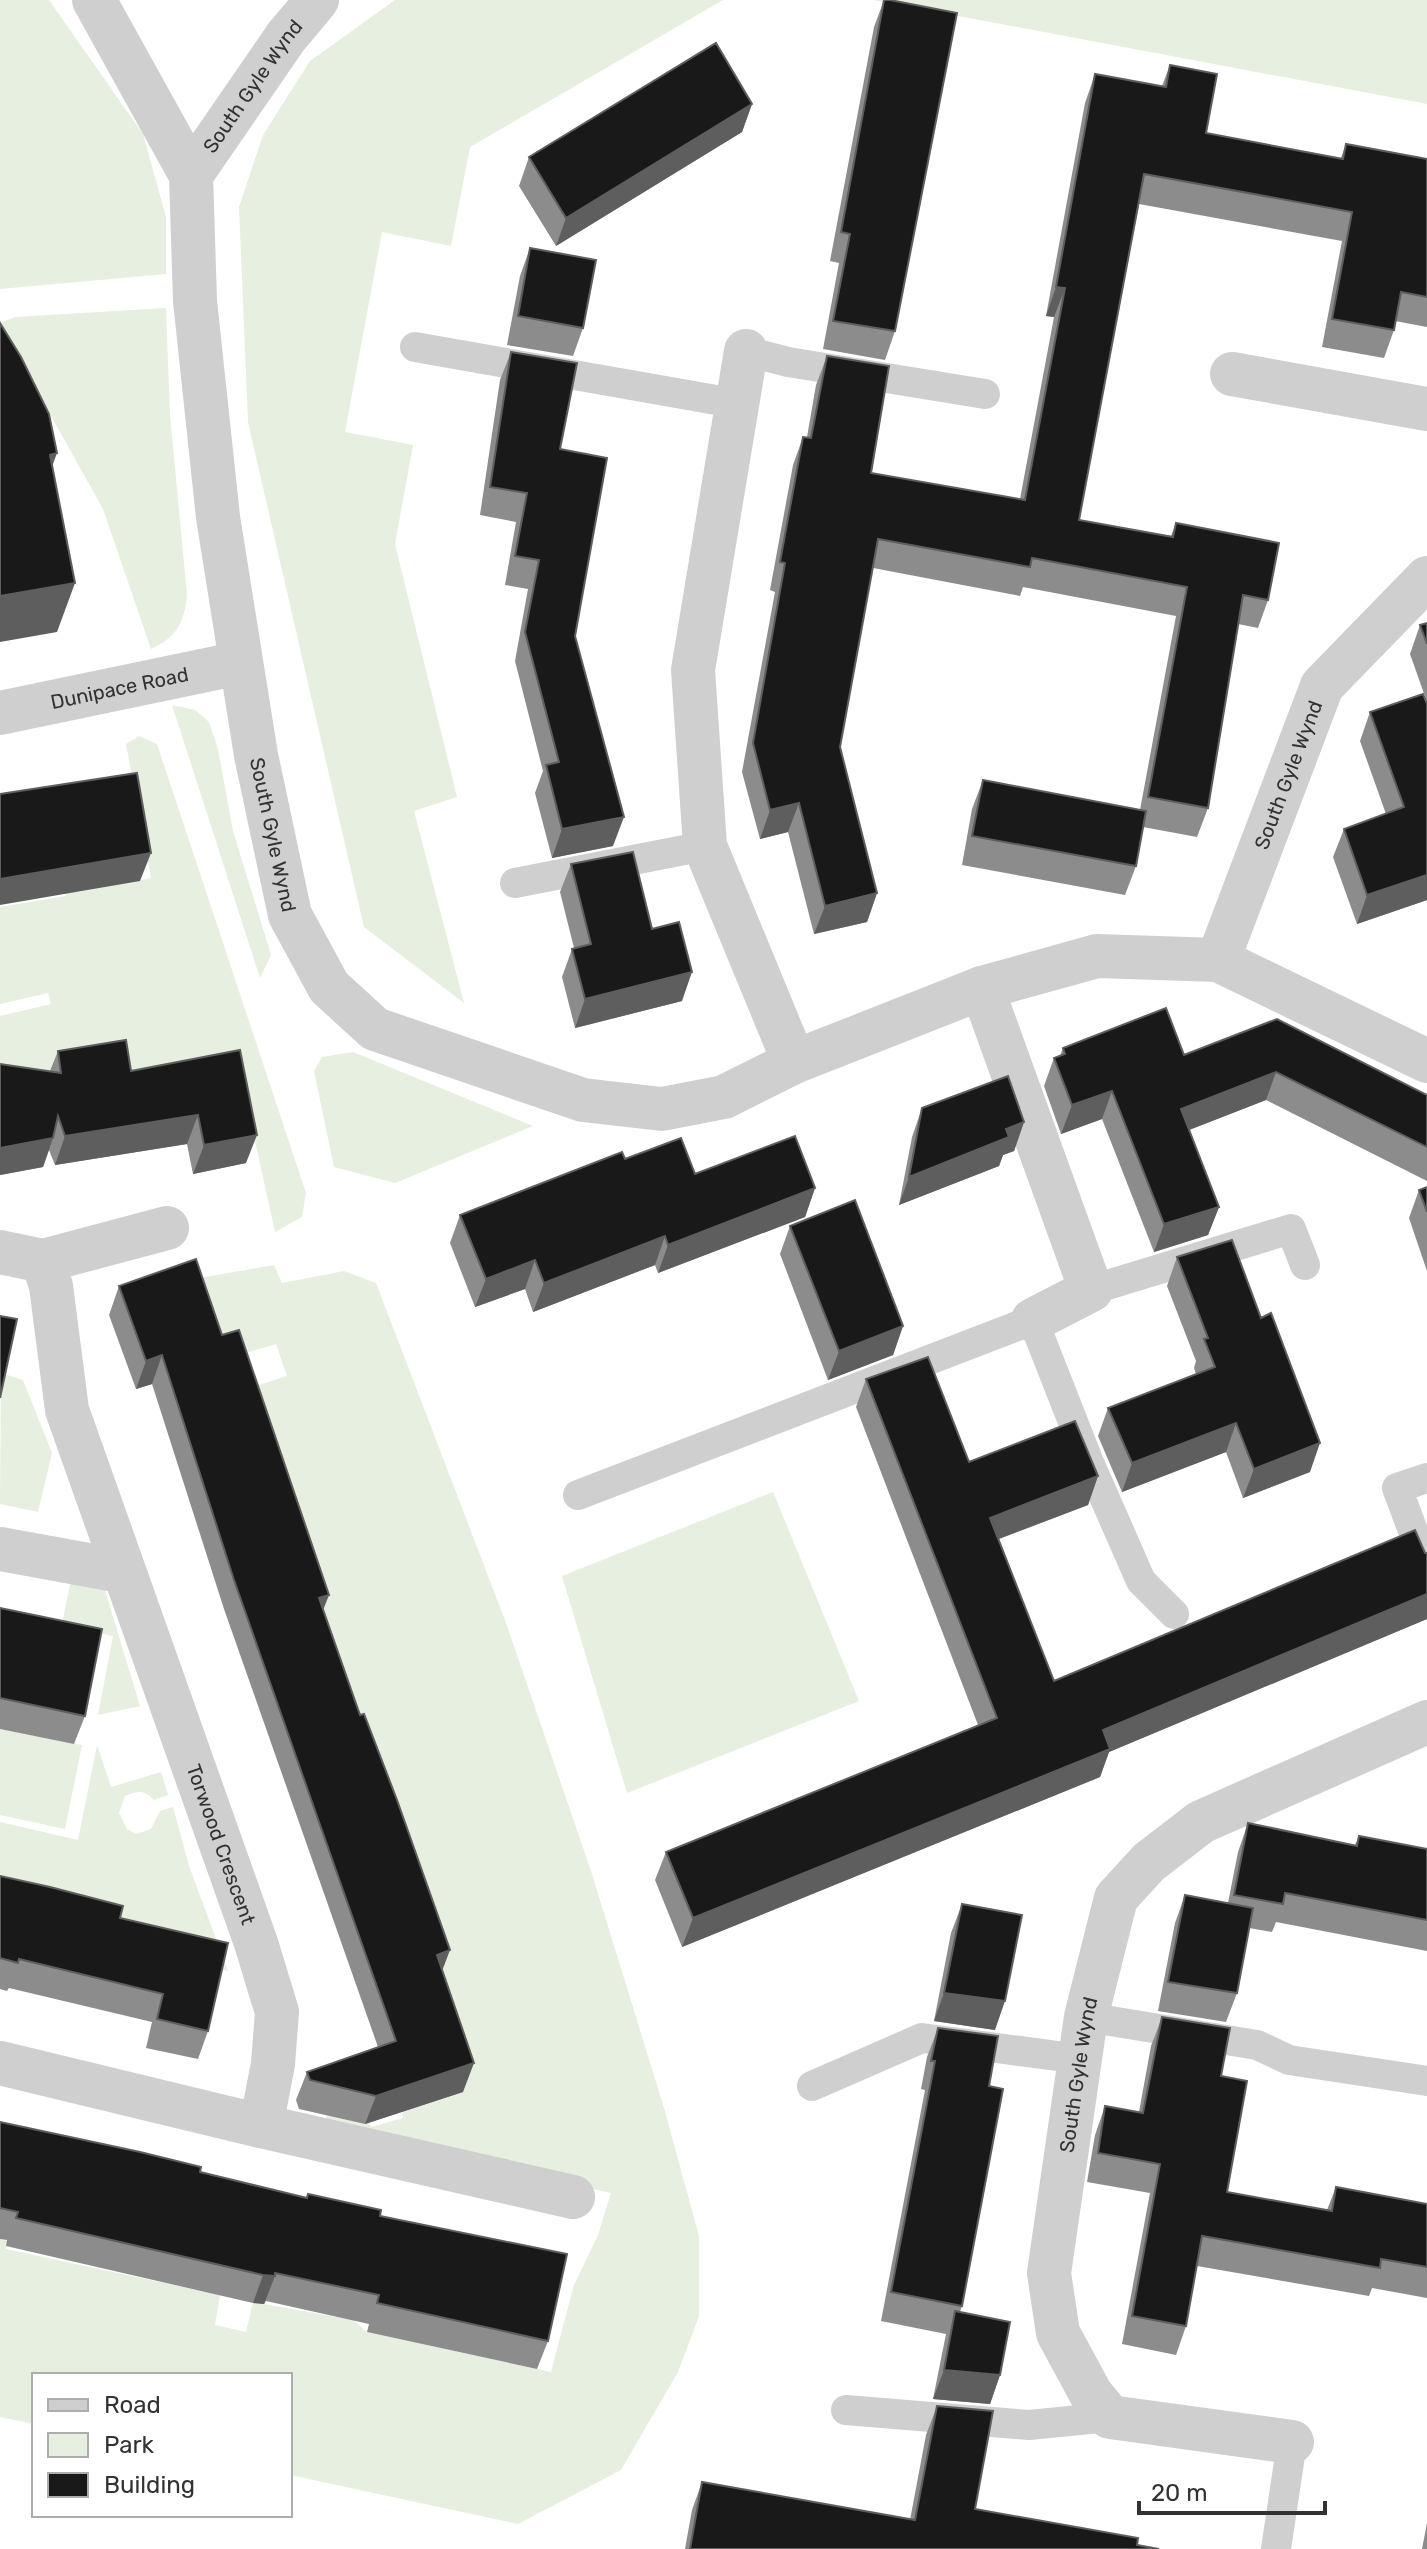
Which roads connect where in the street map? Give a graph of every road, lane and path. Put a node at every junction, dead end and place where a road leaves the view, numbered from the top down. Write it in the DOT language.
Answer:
graph roads {
  1 [pos="94,0"];
  2 [pos="317,0"];
  3 [pos="191,175"];
  4 [pos="415,347"];
  5 [pos="746,351"];
  6 [pos="1232,374"];
  7 [pos="985,394"];
  8 [pos="739,404"];
  9 [pos="1427,409"];
  10 [pos="1427,578"];
  11 [pos="240,663"];
  12 [pos="0,713"];
  13 [pos="705,846"];
  14 [pos="515,883"];
  15 [pos="1218,960"];
  16 [pos="982,988"];
  17 [pos="1427,1061"];
  18 [pos="794,1062"];
  19 [pos="167,1228"];
  20 [pos="0,1252"];
  21 [pos="43,1261"];
  22 [pos="1305,1265"];
  23 [pos="1091,1290"];
  24 [pos="1033,1320"];
  25 [pos="1427,1478"];
  26 [pos="578,1495"];
  27 [pos="0,1549"];
  28 [pos="1427,1568"];
  29 [pos="121,1571"];
  30 [pos="1174,1614"];
  31 [pos="1427,1722"];
  32 [pos="1086,2017"];
  33 [pos="1080,2059"];
  34 [pos="0,2063"];
  35 [pos="1427,2081"];
  36 [pos="812,2086"];
  37 [pos="261,2126"];
  38 [pos="573,2197"];
  39 [pos="846,2410"];
  40 [pos="1110,2417"];
  41 [pos="1292,2442"];
  42 [pos="1276,2549"];
  1 -- 3 [label="street, South Gyle Wynd"];
  2 -- 3 [label="street, South Gyle Wynd"];
  3 -- 11 [label="street, South Gyle Wynd"];
  4 -- 8 [label="lane"];
  5 -- 7 [label="lane"];
  5 -- 8 [label="street"];
  6 -- 9 [label="street"];
  8 -- 13 [label="street"];
  10 -- 15 [label="street, South Gyle Wynd"];
  11 -- 12 [label="street, Dunipace Road"];
  11 -- 18 [label="street, South Gyle Wynd"];
  13 -- 14 [label="lane"];
  13 -- 18 [label="street"];
  15 -- 16 [label="street, South Gyle Wynd"];
  15 -- 17 [label="street, South Gyle Wynd"];
  16 -- 18 [label="street, South Gyle Wynd"];
  16 -- 23 [label="street"];
  19 -- 21 [label="street"];
  20 -- 21 [label="street"];
  21 -- 29 [label="street, Torwood Crescent"];
  22 -- 23 [label="lane"];
  23 -- 24 [label="street"];
  24 -- 26 [label="lane"];
  24 -- 30 [label="lane"];
  25 -- 28 [label="lane"];
  27 -- 29 [label="street"];
  29 -- 37 [label="street, Torwood Crescent"];
  31 -- 32 [label="street, South Gyle Wynd"];
  32 -- 33 [label="street, South Gyle Wynd"];
  32 -- 35 [label="lane"];
  33 -- 36 [label="lane"];
  33 -- 40 [label="street, South Gyle Wynd"];
  34 -- 37 [label="street"];
  37 -- 38 [label="street"];
  39 -- 40 [label="lane"];
  40 -- 41 [label="street"];
  41 -- 42 [label="lane"];
}
